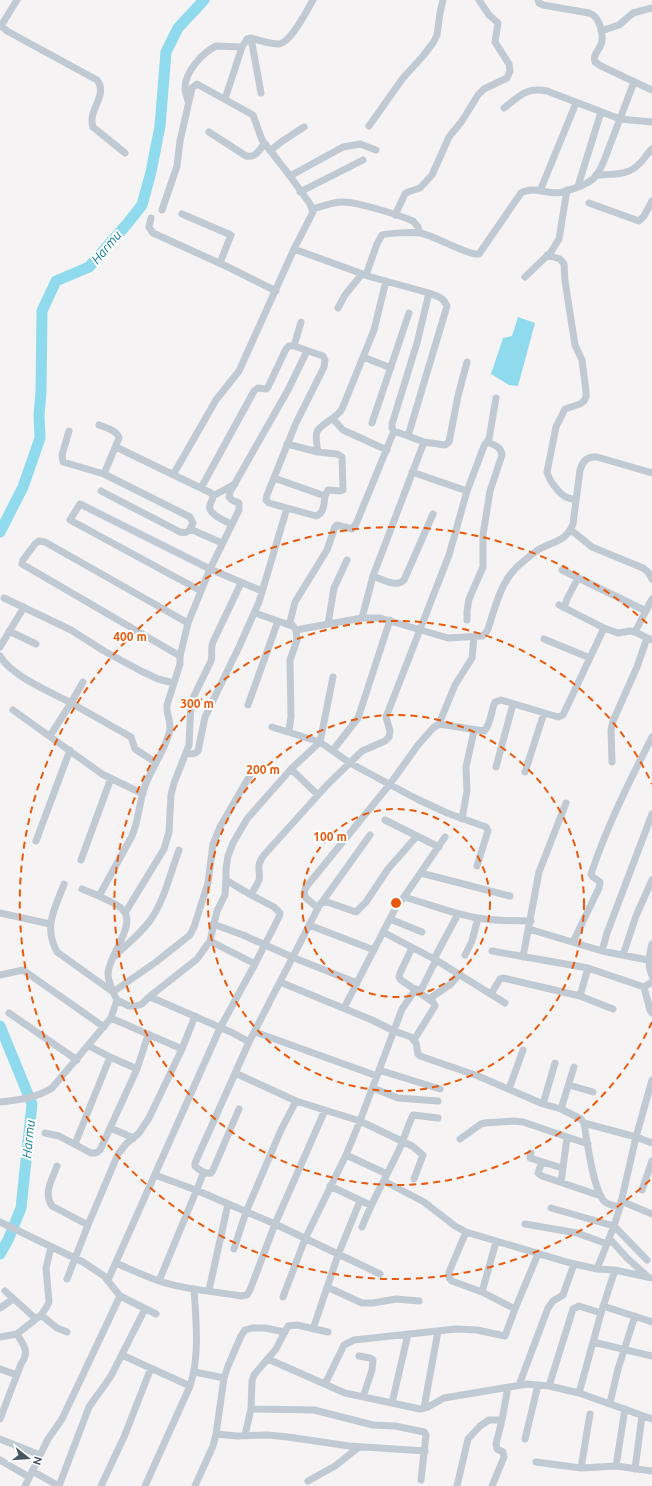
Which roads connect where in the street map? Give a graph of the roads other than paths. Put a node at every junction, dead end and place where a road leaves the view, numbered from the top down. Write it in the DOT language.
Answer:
graph roads {
  1 [pos="17,0"];
  2 [pos="314,0"];
  3 [pos="444,0"];
  4 [pos="479,0"];
  5 [pos="538,0"];
  6 [pos="651,9"];
  7 [pos="1,26"];
  8 [pos="601,31"];
  9 [pos="251,38"];
  10 [pos="242,47"];
  11 [pos="634,82"];
  12 [pos="652,90"];
  13 [pos="260,93"];
  14 [pos="225,99"];
  15 [pos="188,102"];
  16 [pos="576,103"];
  17 [pos="504,108"];
  18 [pos="601,112"];
  19 [pos="620,119"];
  20 [pos="652,122"];
  21 [pos="369,126"];
  22 [pos="304,127"];
  23 [pos="209,132"];
  24 [pos="264,144"];
  25 [pos="376,150"];
  26 [pos="652,150"];
  27 [pos="270,151"];
  28 [pos="125,153"];
  29 [pos="363,160"];
  30 [pos="596,175"];
  31 [pos="290,176"];
  32 [pos="578,186"];
  33 [pos="568,190"];
  34 [pos="540,191"];
  35 [pos="300,192"];
  36 [pos="652,201"];
  37 [pos="589,203"];
  38 [pos="313,209"];
  39 [pos="162,210"];
  40 [pos="182,214"];
  41 [pos="395,215"];
  42 [pos="151,218"];
  43 [pos="420,233"];
  44 [pos="294,249"];
  45 [pos="547,255"];
  46 [pos="220,263"];
  47 [pos="364,274"];
  48 [pos="525,277"];
  49 [pos="386,281"];
  50 [pos="276,291"];
  51 [pos="429,293"];
  52 [pos="338,308"];
  53 [pos="409,313"];
  54 [pos="301,322"];
  55 [pos="294,346"];
  56 [pos="307,351"];
  57 [pos="363,358"];
  58 [pos="467,362"];
  59 [pos="391,368"];
  60 [pos="496,398"];
  61 [pos="333,419"];
  62 [pos="372,423"];
  63 [pos="99,424"];
  64 [pos="69,431"];
  65 [pos="394,431"];
  66 [pos="408,436"];
  67 [pos="424,442"];
  68 [pos="487,442"];
  69 [pos="287,444"];
  70 [pos="116,447"];
  71 [pos="387,450"];
  72 [pos="318,452"];
  73 [pos="412,472"];
  74 [pos="652,473"];
  75 [pos="104,474"];
  76 [pos="173,475"];
  77 [pos="274,478"];
  78 [pos="235,484"];
  79 [pos="201,488"];
  80 [pos="101,491"];
  81 [pos="467,491"];
  82 [pos="213,496"];
  83 [pos="326,496"];
  84 [pos="576,500"];
  85 [pos="287,508"];
  86 [pos="433,514"];
  87 [pos="231,524"];
  88 [pos="190,529"];
  89 [pos="571,530"];
  90 [pos="222,543"];
  91 [pos="347,560"];
  92 [pos="210,569"];
  93 [pos="562,570"];
  94 [pos="373,576"];
  95 [pos="578,578"];
  96 [pos="652,579"];
  97 [pos="241,583"];
  98 [pos="201,591"];
  99 [pos="262,591"];
  100 [pos="4,598"];
  101 [pos="652,599"];
  102 [pos="24,607"];
  103 [pos="649,609"];
  104 [pos="255,613"];
  105 [pos="362,618"];
  106 [pos="390,620"];
  107 [pos="467,620"];
  108 [pos="278,621"];
  109 [pos="188,623"];
  110 [pos="328,624"];
  111 [pos="294,628"];
  112 [pos="604,628"];
  113 [pos="9,630"];
  114 [pos="420,630"];
  115 [pos="635,632"];
  116 [pos="474,637"];
  117 [pos="544,639"];
  118 [pos="650,639"];
  119 [pos="36,644"];
  120 [pos="0,647"];
  121 [pos="0,656"];
  122 [pos="180,656"];
  123 [pos="590,658"];
  124 [pos="333,677"];
  125 [pos="83,682"];
  126 [pos="174,683"];
  127 [pos="71,703"];
  128 [pos="513,704"];
  129 [pos="248,705"];
  130 [pos="13,710"];
  131 [pos="544,713"];
  132 [pos="439,724"];
  133 [pos="272,727"];
  134 [pos="289,731"];
  135 [pos="474,731"];
  136 [pos="50,736"];
  137 [pos="652,737"];
  138 [pos="320,742"];
  139 [pos="70,750"];
  140 [pos="333,750"];
  141 [pos="186,753"];
  142 [pos="155,762"];
  143 [pos="612,762"];
  144 [pos="350,763"];
  145 [pos="496,767"];
  146 [pos="291,769"];
  147 [pos="253,770"];
  148 [pos="525,772"];
  149 [pos="111,778"];
  150 [pos="390,784"];
  151 [pos="143,794"];
  152 [pos="318,795"];
  153 [pos="566,803"];
  154 [pos="652,814"];
  155 [pos="462,818"];
  156 [pos="385,820"];
  157 [pos="370,835"];
  158 [pos="417,836"];
  159 [pos="445,837"];
  160 [pos="36,840"];
  161 [pos="439,847"];
  162 [pos="179,850"];
  163 [pos="81,860"];
  164 [pos="477,866"];
  165 [pos="421,873"];
  166 [pos="226,880"];
  167 [pos="652,880"];
  168 [pos="64,884"];
  169 [pos="82,889"];
  170 [pos="251,895"];
  171 [pos="99,896"];
  172 [pos="404,896"];
  173 [pos="510,896"];
  174 [pos="319,906"];
  175 [pos="0,913"];
  176 [pos="126,914"];
  177 [pos="458,914"];
  178 [pos="478,918"];
  179 [pos="390,919"];
  180 [pos="531,921"];
  181 [pos="50,924"];
  182 [pos="213,924"];
  183 [pos="309,925"];
  184 [pos="529,929"];
  185 [pos="383,932"];
  186 [pos="422,932"];
  187 [pos="210,941"];
  188 [pos="573,942"];
  189 [pos="652,944"];
  190 [pos="264,945"];
  191 [pos="412,948"];
  192 [pos="374,950"];
  193 [pos="492,951"];
  194 [pos="602,951"];
  195 [pos="466,955"];
  196 [pos="623,955"];
  197 [pos="292,957"];
  198 [pos="523,957"];
  199 [pos="112,959"];
  200 [pos="435,959"];
  201 [pos="648,960"];
  202 [pos="255,964"];
  203 [pos="588,968"];
  204 [pos="458,974"];
  205 [pos="0,975"];
  206 [pos="652,976"];
  207 [pos="280,982"];
  208 [pos="652,982"];
  209 [pos="357,983"];
  210 [pos="644,987"];
  211 [pos="418,991"];
  212 [pos="113,992"];
  213 [pos="491,994"];
  214 [pos="580,996"];
  215 [pos="149,997"];
  216 [pos="429,999"];
  217 [pos="117,1000"];
  218 [pos="505,1003"];
  219 [pos="344,1008"];
  220 [pos="613,1009"];
  221 [pos="651,1012"];
  222 [pos="9,1013"];
  223 [pos="195,1016"];
  224 [pos="111,1018"];
  225 [pos="104,1027"];
  226 [pos="220,1028"];
  227 [pos="394,1031"];
  228 [pos="255,1032"];
  229 [pos="148,1035"];
  230 [pos="414,1040"];
  231 [pos="249,1042"];
  232 [pos="89,1046"];
  233 [pos="182,1048"];
  234 [pos="523,1050"];
  235 [pos="110,1057"];
  236 [pos="77,1060"];
  237 [pos="555,1063"];
  238 [pos="574,1067"];
  239 [pos="137,1069"];
  240 [pos="235,1073"];
  241 [pos="378,1073"];
  242 [pos="652,1080"];
  243 [pos="569,1085"];
  244 [pos="373,1088"];
  245 [pos="440,1089"];
  246 [pos="509,1089"];
  247 [pos="593,1092"];
  248 [pos="649,1100"];
  249 [pos="296,1101"];
  250 [pos="438,1101"];
  251 [pos="0,1102"];
  252 [pos="543,1104"];
  253 [pos="239,1109"];
  254 [pos="561,1109"];
  255 [pos="325,1110"];
  256 [pos="438,1118"];
  257 [pos="360,1121"];
  258 [pos="584,1124"];
  259 [pos="110,1128"];
  260 [pos="45,1133"];
  261 [pos="636,1137"];
  262 [pos="134,1138"];
  263 [pos="567,1138"];
  264 [pos="460,1139"];
  265 [pos="403,1142"];
  266 [pos="652,1143"];
  267 [pos="75,1144"];
  268 [pos="588,1144"];
  269 [pos="531,1153"];
  270 [pos="346,1155"];
  271 [pos="652,1161"];
  272 [pos="542,1162"];
  273 [pos="57,1166"];
  274 [pos="562,1168"];
  275 [pos="204,1172"];
  276 [pos="155,1174"];
  277 [pos="385,1178"];
  278 [pos="414,1179"];
  279 [pos="561,1182"];
  280 [pos="330,1186"];
  281 [pos="196,1190"];
  282 [pos="642,1190"];
  283 [pos="601,1196"];
  284 [pos="360,1201"];
  285 [pos="228,1204"];
  286 [pos="620,1204"];
  287 [pos="370,1205"];
  288 [pos="551,1208"];
  289 [pos="246,1212"];
  290 [pos="652,1214"];
  291 [pos="0,1222"];
  292 [pos="275,1224"];
  293 [pos="526,1224"];
  294 [pos="88,1225"];
  295 [pos="614,1226"];
  296 [pos="362,1227"];
  297 [pos="466,1232"];
  298 [pos="305,1239"];
  299 [pos="608,1241"];
  300 [pos="496,1242"];
  301 [pos="51,1246"];
  302 [pos="234,1249"];
  303 [pos="538,1254"];
  304 [pos="338,1255"];
  305 [pos="75,1258"];
  306 [pos="647,1260"];
  307 [pos="116,1263"];
  308 [pos="574,1264"];
  309 [pos="597,1269"];
  310 [pos="615,1270"];
  311 [pos="380,1274"];
  312 [pos="650,1278"];
  313 [pos="67,1279"];
  314 [pos="108,1280"];
  315 [pos="159,1281"];
  316 [pos="327,1288"];
  317 [pos="194,1289"];
  318 [pos="209,1290"];
  319 [pos="4,1291"];
  320 [pos="482,1292"];
  321 [pos="120,1296"];
  322 [pos="283,1297"];
  323 [pos="14,1299"];
  324 [pos="419,1301"];
  325 [pos="0,1308"];
  326 [pos="145,1309"];
  327 [pos="515,1309"];
  328 [pos="602,1309"];
  329 [pos="156,1314"];
  330 [pos="634,1316"];
  331 [pos="39,1317"];
  332 [pos="652,1322"];
  333 [pos="313,1329"];
  334 [pos="438,1331"];
  335 [pos="67,1332"];
  336 [pos="285,1332"];
  337 [pos="328,1332"];
  338 [pos="17,1334"];
  339 [pos="408,1334"];
  340 [pos="0,1337"];
  341 [pos="593,1342"];
  342 [pos="623,1349"];
  343 [pos="122,1355"];
  344 [pos="359,1356"];
  345 [pos="652,1356"];
  346 [pos="268,1360"];
  347 [pos="151,1368"];
  348 [pos="0,1369"];
  349 [pos="201,1374"];
  350 [pos="17,1375"];
  351 [pos="224,1378"];
  352 [pos="325,1384"];
  353 [pos="519,1385"];
  354 [pos="538,1385"];
  355 [pos="190,1386"];
  356 [pos="549,1386"];
  357 [pos="508,1387"];
  358 [pos="579,1393"];
  359 [pos="363,1397"];
  360 [pos="3,1401"];
  361 [pos="392,1403"];
  362 [pos="610,1403"];
  363 [pos="251,1408"];
  364 [pos="424,1408"];
  365 [pos="624,1409"];
  366 [pos="590,1414"];
  367 [pos="642,1416"];
  368 [pos="0,1419"];
  369 [pos="652,1419"];
  370 [pos="502,1420"];
  371 [pos="216,1434"];
  372 [pos="245,1436"];
  373 [pos="0,1438"];
  374 [pos="525,1439"];
  375 [pos="359,1446"];
  376 [pos="424,1451"];
  377 [pos="40,1455"];
  378 [pos="0,1460"];
  379 [pos="536,1462"];
  380 [pos="616,1466"];
  381 [pos="581,1468"];
  382 [pos="636,1469"];
  383 [pos="652,1471"];
  384 [pos="31,1474"];
  385 [pos="421,1480"];
  386 [pos="308,1481"];
  387 [pos="25,1486"];
  388 [pos="59,1486"];
  389 [pos="101,1486"];
  390 [pos="145,1486"];
  391 [pos="195,1486"];
  392 [pos="457,1486"];
  393 [pos="492,1486"];
  1 -- 7 [label="street"];
  2 -- 9 [label="street"];
  3 -- 21 [label="street"];
  4 -- 41 [label="street"];
  5 -- 8 [label="street"];
  6 -- 8 [label="street"];
  7 -- 28 [label="street"];
  8 -- 11 [label="street"];
  9 -- 10 [label="street"];
  9 -- 13 [label="street"];
  10 -- 14 [label="street"];
  10 -- 15 [label="street"];
  11 -- 12 [label="street"];
  11 -- 19 [label="street"];
  14 -- 15 [label="street"];
  14 -- 24 [label="street"];
  15 -- 39 [label="street"];
  16 -- 17 [label="street"];
  16 -- 18 [label="street"];
  16 -- 34 [label="street"];
  18 -- 19 [label="street"];
  18 -- 32 [label="street"];
  19 -- 20 [label="street"];
  19 -- 30 [label="street"];
  22 -- 27 [label="street"];
  23 -- 24 [label="street"];
  24 -- 27 [label="street"];
  25 -- 31 [label="street"];
  26 -- 30 [label="street"];
  27 -- 31 [label="street"];
  29 -- 35 [label="street"];
  30 -- 32 [label="street"];
  31 -- 35 [label="street"];
  32 -- 33 [label="street"];
  33 -- 34 [label="street"];
  33 -- 45 [label="street"];
  34 -- 43 [label="street"];
  35 -- 38 [label="street"];
  36 -- 37 [label="street"];
  38 -- 41 [label="street"];
  38 -- 44 [label="street"];
  40 -- 46 [label="street"];
  41 -- 43 [label="street"];
  42 -- 46 [label="street"];
  43 -- 47 [label="street"];
  44 -- 47 [label="street"];
  44 -- 50 [label="street"];
  45 -- 48 [label="street"];
  45 -- 84 [label="street"];
  46 -- 50 [label="street"];
  47 -- 49 [label="street"];
  47 -- 52 [label="street"];
  49 -- 51 [label="street"];
  49 -- 57 [label="street"];
  50 -- 76 [label="street"];
  51 -- 65 [label="street"];
  51 -- 66 [label="street"];
  53 -- 59 [label="street"];
  54 -- 55 [label="street"];
  55 -- 56 [label="street"];
  55 -- 79 [label="street"];
  56 -- 69 [label="street"];
  56 -- 78 [label="street"];
  57 -- 59 [label="street"];
  57 -- 61 [label="street"];
  58 -- 67 [label="street"];
  59 -- 62 [label="street"];
  60 -- 68 [label="street"];
  61 -- 71 [label="street"];
  61 -- 72 [label="street"];
  63 -- 70 [label="street"];
  64 -- 75 [label="street"];
  65 -- 66 [label="street"];
  65 -- 71 [label="street"];
  66 -- 67 [label="street"];
  67 -- 73 [label="street"];
  68 -- 81 [label="street"];
  68 -- 107 [label="street"];
  69 -- 72 [label="street"];
  69 -- 77 [label="street"];
  70 -- 75 [label="street"];
  70 -- 76 [label="street"];
  71 -- 111 [label="street"];
  72 -- 83 [label="street"];
  73 -- 81 [label="street"];
  73 -- 94 [label="street"];
  74 -- 84 [label="street"];
  75 -- 88 [label="street"];
  76 -- 79 [label="street"];
  77 -- 83 [label="street"];
  77 -- 85 [label="street"];
  78 -- 82 [label="street"];
  78 -- 87 [label="street"];
  79 -- 82 [label="street"];
  80 -- 88 [label="street"];
  81 -- 114 [label="street"];
  82 -- 87 [label="street"];
  83 -- 85 [label="street"];
  84 -- 89 [label="street"];
  85 -- 99 [label="street"];
  86 -- 94 [label="street"];
  87 -- 90 [label="street"];
  88 -- 90 [label="street"];
  89 -- 96 [label="street"];
  89 -- 116 [label="street"];
  90 -- 92 [label="street"];
  91 -- 110 [label="street"];
  92 -- 97 [label="street"];
  92 -- 98 [label="street"];
  92 -- 98 [label="street"];
  93 -- 95 [label="street"];
  94 -- 105 [label="street"];
  95 -- 103 [label="street"];
  95 -- 112 [label="street"];
  97 -- 99 [label="street"];
  97 -- 141 [label="street"];
  98 -- 109 [label="street"];
  99 -- 104 [label="street"];
  100 -- 102 [label="street"];
  101 -- 103 [label="street"];
  102 -- 113 [label="street"];
  102 -- 126 [label="street"];
  103 -- 115 [label="street"];
  104 -- 108 [label="street"];
  104 -- 141 [label="street"];
  105 -- 106 [label="street"];
  105 -- 110 [label="street"];
  106 -- 114 [label="street"];
  106 -- 140 [label="street"];
  108 -- 111 [label="street"];
  108 -- 129 [label="street"];
  109 -- 122 [label="street"];
  109 -- 122 [label="street"];
  110 -- 111 [label="street"];
  111 -- 134 [label="street"];
  112 -- 115 [label="street"];
  112 -- 123 [label="street"];
  113 -- 119 [label="street"];
  113 -- 120 [label="street"];
  114 -- 116 [label="street"];
  114 -- 144 [label="street"];
  115 -- 118 [label="street"];
  116 -- 132 [label="street"];
  117 -- 123 [label="street"];
  118 -- 143 [label="street"];
  121 -- 127 [label="street"];
  122 -- 126 [label="street"];
  123 -- 131 [label="street"];
  124 -- 138 [label="street"];
  125 -- 127 [label="street"];
  126 -- 142 [label="street"];
  127 -- 136 [label="street"];
  127 -- 142 [label="street"];
  128 -- 131 [label="street"];
  128 -- 135 [label="street"];
  128 -- 145 [label="street"];
  130 -- 136 [label="street"];
  131 -- 148 [label="street"];
  132 -- 135 [label="street"];
  132 -- 150 [label="street"];
  133 -- 134 [label="street"];
  134 -- 138 [label="street"];
  135 -- 155 [label="street"];
  136 -- 139 [label="street"];
  137 -- 188 [label="street"];
  138 -- 140 [label="street"];
  138 -- 146 [label="street"];
  139 -- 149 [label="street"];
  139 -- 160 [label="street"];
  140 -- 144 [label="street"];
  141 -- 176 [label="street"];
  142 -- 151 [label="street"];
  144 -- 150 [label="street"];
  144 -- 152 [label="street"];
  146 -- 152 [label="street"];
  146 -- 166 [label="street"];
  147 -- 212 [label="street"];
  149 -- 151 [label="street"];
  149 -- 163 [label="street"];
  150 -- 155 [label="street"];
  150 -- 174 [label="street"];
  151 -- 171 [label="street"];
  152 -- 170 [label="street"];
  153 -- 180 [label="street"];
  154 -- 194 [label="street"];
  155 -- 164 [label="street"];
  156 -- 158 [label="street"];
  157 -- 174 [label="street"];
  158 -- 161 [label="street"];
  158 -- 174 [label="street"];
  159 -- 161 [label="street"];
  161 -- 165 [label="street"];
  162 -- 199 [label="street"];
  165 -- 172 [label="street"];
  165 -- 173 [label="street"];
  166 -- 170 [label="street"];
  166 -- 182 [label="street"];
  167 -- 196 [label="street"];
  168 -- 181 [label="street"];
  169 -- 171 [label="street"];
  170 -- 190 [label="street"];
  171 -- 176 [label="street"];
  172 -- 177 [label="street"];
  172 -- 179 [label="street"];
  174 -- 183 [label="street"];
  175 -- 181 [label="street"];
  176 -- 199 [label="street"];
  177 -- 178 [label="street"];
  177 -- 200 [label="street"];
  178 -- 180 [label="street"];
  178 -- 195 [label="street"];
  179 -- 185 [label="street"];
  179 -- 186 [label="street"];
  180 -- 184 [label="street"];
  181 -- 212 [label="street"];
  182 -- 187 [label="street"];
  182 -- 190 [label="street"];
  183 -- 192 [label="street"];
  183 -- 197 [label="street"];
  184 -- 188 [label="street"];
  184 -- 198 [label="street"];
  185 -- 191 [label="street"];
  185 -- 192 [label="street"];
  187 -- 202 [label="street"];
  187 -- 215 [label="street"];
  188 -- 194 [label="street"];
  189 -- 201 [label="street"];
  190 -- 197 [label="street"];
  190 -- 202 [label="street"];
  191 -- 200 [label="street"];
  191 -- 211 [label="street"];
  192 -- 209 [label="street"];
  193 -- 198 [label="street"];
  194 -- 196 [label="street"];
  196 -- 201 [label="street"];
  197 -- 207 [label="street"];
  197 -- 209 [label="street"];
  198 -- 203 [label="street"];
  199 -- 212 [label="street"];
  200 -- 204 [label="street"];
  200 -- 211 [label="street"];
  201 -- 206 [label="street"];
  202 -- 226 [label="street"];
  203 -- 210 [label="street"];
  203 -- 214 [label="street"];
  204 -- 213 [label="street"];
  204 -- 216 [label="street"];
  205 -- 225 [label="street"];
  207 -- 219 [label="street"];
  207 -- 228 [label="street"];
  208 -- 210 [label="street"];
  209 -- 219 [label="street"];
  210 -- 221 [label="street"];
  211 -- 216 [label="street"];
  211 -- 227 [label="street"];
  212 -- 217 [label="street"];
  213 -- 214 [label="street"];
  213 -- 218 [label="street"];
  214 -- 220 [label="street"];
  215 -- 217 [label="street"];
  215 -- 223 [label="street"];
  216 -- 230 [label="street"];
  217 -- 224 [label="street"];
  219 -- 227 [label="street"];
  222 -- 236 [label="street"];
  223 -- 226 [label="street"];
  223 -- 233 [label="street"];
  224 -- 225 [label="street"];
  224 -- 229 [label="street"];
  225 -- 232 [label="street"];
  226 -- 231 [label="street"];
  226 -- 276 [label="street"];
  227 -- 230 [label="street"];
  227 -- 241 [label="street"];
  228 -- 231 [label="street"];
  228 -- 241 [label="street"];
  229 -- 233 [label="street"];
  229 -- 239 [label="street"];
  230 -- 246 [label="street"];
  231 -- 240 [label="street"];
  232 -- 235 [label="street"];
  232 -- 236 [label="street"];
  233 -- 262 [label="street"];
  234 -- 246 [label="street"];
  235 -- 239 [label="street"];
  235 -- 267 [label="street"];
  236 -- 251 [label="street"];
  237 -- 252 [label="street"];
  238 -- 243 [label="street"];
  239 -- 259 [label="street"];
  240 -- 249 [label="street"];
  240 -- 275 [label="street"];
  241 -- 244 [label="street"];
  241 -- 245 [label="street"];
  242 -- 248 [label="street"];
  243 -- 247 [label="street"];
  243 -- 254 [label="street"];
  244 -- 250 [label="street"];
  244 -- 257 [label="street"];
  246 -- 252 [label="street"];
  248 -- 261 [label="street"];
  249 -- 255 [label="street"];
  249 -- 289 [label="street"];
  252 -- 254 [label="street"];
  253 -- 275 [label="street"];
  254 -- 258 [label="street"];
  255 -- 257 [label="street"];
  255 -- 292 [label="street"];
  256 -- 265 [label="street"];
  257 -- 265 [label="street"];
  257 -- 270 [label="street"];
  258 -- 261 [label="street"];
  258 -- 268 [label="street"];
  259 -- 262 [label="street"];
  259 -- 267 [label="street"];
  260 -- 267 [label="street"];
  261 -- 266 [label="street"];
  261 -- 286 [label="street"];
  262 -- 294 [label="street"];
  263 -- 264 [label="street"];
  263 -- 268 [label="street"];
  263 -- 274 [label="street"];
  265 -- 277 [label="street"];
  265 -- 278 [label="street"];
  268 -- 283 [label="street"];
  269 -- 272 [label="street"];
  270 -- 277 [label="street"];
  270 -- 280 [label="street"];
  271 -- 282 [label="street"];
  272 -- 274 [label="street"];
  272 -- 279 [label="street"];
  273 -- 294 [label="street"];
  274 -- 279 [label="street"];
  275 -- 281 [label="street"];
  276 -- 281 [label="street"];
  276 -- 307 [label="street"];
  277 -- 287 [label="street"];
  277 -- 297 [label="street"];
  279 -- 283 [label="street"];
  280 -- 284 [label="street"];
  280 -- 298 [label="street"];
  281 -- 285 [label="street"];
  281 -- 315 [label="street"];
  283 -- 286 [label="street"];
  284 -- 287 [label="street"];
  284 -- 304 [label="street"];
  285 -- 289 [label="street"];
  285 -- 318 [label="street"];
  286 -- 290 [label="street"];
  286 -- 295 [label="street"];
  287 -- 296 [label="street"];
  288 -- 295 [label="street"];
  289 -- 292 [label="street"];
  289 -- 302 [label="street"];
  291 -- 301 [label="street"];
  292 -- 298 [label="street"];
  292 -- 318 [label="street"];
  293 -- 299 [label="street"];
  294 -- 305 [label="street"];
  295 -- 299 [label="street"];
  295 -- 306 [label="street"];
  297 -- 300 [label="street"];
  297 -- 320 [label="street"];
  298 -- 304 [label="street"];
  298 -- 322 [label="street"];
  299 -- 309 [label="street"];
  299 -- 312 [label="street"];
  300 -- 303 [label="street"];
  300 -- 320 [label="street"];
  301 -- 305 [label="street"];
  301 -- 331 [label="street"];
  303 -- 308 [label="street"];
  303 -- 327 [label="street"];
  304 -- 311 [label="street"];
  304 -- 316 [label="street"];
  305 -- 313 [label="street"];
  305 -- 314 [label="street"];
  307 -- 314 [label="street"];
  307 -- 315 [label="street"];
  308 -- 309 [label="street"];
  308 -- 353 [label="street"];
  309 -- 310 [label="street"];
  310 -- 312 [label="street"];
  310 -- 328 [label="street"];
  314 -- 321 [label="street"];
  315 -- 317 [label="street"];
  316 -- 324 [label="street"];
  316 -- 333 [label="street"];
  317 -- 318 [label="street"];
  317 -- 349 [label="street"];
  319 -- 323 [label="street"];
  320 -- 327 [label="street"];
  321 -- 326 [label="street"];
  321 -- 377 [label="street"];
  323 -- 325 [label="street"];
  323 -- 331 [label="street"];
  326 -- 329 [label="street"];
  326 -- 343 [label="street"];
  327 -- 334 [label="street"];
  328 -- 330 [label="street"];
  328 -- 341 [label="street"];
  328 -- 356 [label="street"];
  330 -- 332 [label="street"];
  330 -- 342 [label="street"];
  331 -- 335 [label="street"];
  331 -- 338 [label="street"];
  333 -- 336 [label="street"];
  333 -- 337 [label="street"];
  334 -- 339 [label="street"];
  334 -- 364 [label="street"];
  336 -- 346 [label="street"];
  336 -- 351 [label="street"];
  338 -- 340 [label="street"];
  338 -- 350 [label="street"];
  339 -- 352 [label="street"];
  339 -- 361 [label="street"];
  341 -- 342 [label="street"];
  341 -- 358 [label="street"];
  342 -- 345 [label="street"];
  342 -- 362 [label="street"];
  343 -- 347 [label="street"];
  343 -- 388 [label="street"];
  344 -- 359 [label="street"];
  346 -- 352 [label="street"];
  346 -- 363 [label="street"];
  347 -- 355 [label="street"];
  347 -- 389 [label="street"];
  348 -- 350 [label="street"];
  349 -- 351 [label="street"];
  349 -- 355 [label="street"];
  350 -- 360 [label="street"];
  351 -- 371 [label="street"];
  352 -- 359 [label="street"];
  353 -- 354 [label="street"];
  353 -- 357 [label="street"];
  354 -- 356 [label="street"];
  354 -- 374 [label="street"];
  355 -- 390 [label="street"];
  356 -- 358 [label="street"];
  357 -- 364 [label="street"];
  357 -- 370 [label="street"];
  358 -- 362 [label="street"];
  359 -- 361 [label="street"];
  360 -- 368 [label="street"];
  361 -- 364 [label="street"];
  362 -- 365 [label="street"];
  363 -- 372 [label="street"];
  363 -- 376 [label="street"];
  365 -- 367 [label="street"];
  365 -- 380 [label="street"];
  366 -- 381 [label="street"];
  367 -- 369 [label="street"];
  367 -- 382 [label="street"];
  370 -- 392 [label="street"];
  370 -- 393 [label="street"];
  371 -- 372 [label="street"];
  371 -- 391 [label="street"];
  372 -- 375 [label="street"];
  373 -- 377 [label="street"];
  375 -- 376 [label="street"];
  375 -- 386 [label="street"];
  376 -- 385 [label="street"];
  377 -- 384 [label="street"];
  378 -- 384 [label="street"];
  379 -- 381 [label="street"];
  380 -- 381 [label="street"];
  380 -- 382 [label="street"];
  382 -- 383 [label="street"];
  384 -- 387 [label="street"];
  384 -- 388 [label="street"];
}
